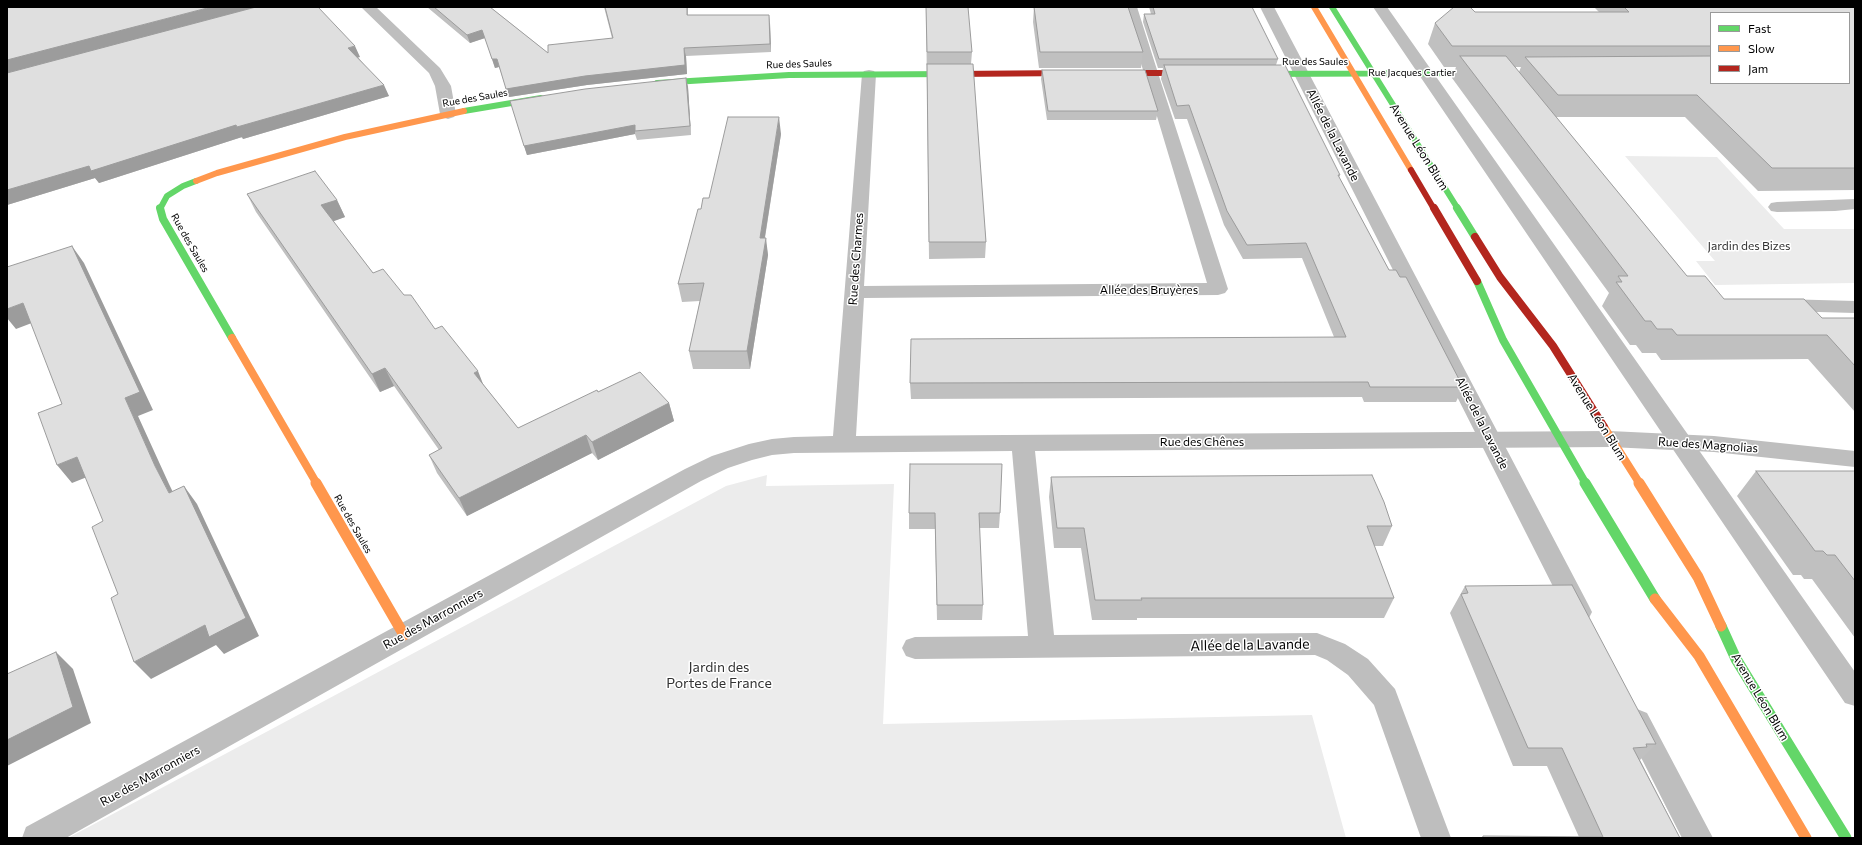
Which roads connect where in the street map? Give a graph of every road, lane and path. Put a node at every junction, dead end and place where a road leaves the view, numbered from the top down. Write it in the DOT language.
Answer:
graph roads {
  1 [pos="368,7"];
  2 [pos="1130,7"];
  3 [pos="1267,7"];
  4 [pos="1314,7"];
  5 [pos="1332,7"];
  6 [pos="1380,7"];
  7 [pos="1353,73"];
  8 [pos="1373,73"];
  9 [pos="1425,73"];
  10 [pos="1495,73"];
  11 [pos="869,74"];
  12 [pos="1080,74"];
  13 [pos="1104,74"];
  14 [pos="1151,74"];
  15 [pos="1198,74"];
  16 [pos="1246,74"];
  17 [pos="1301,74"];
  18 [pos="646,84"];
  19 [pos="548,97"];
  20 [pos="448,114"];
  21 [pos="1855,204"];
  22 [pos="1777,207"];
  23 [pos="854,292"];
  24 [pos="1765,305"];
  25 [pos="1855,307"];
  26 [pos="1610,439"];
  27 [pos="1492,440"];
  28 [pos="1560,440"];
  29 [pos="1680,441"];
  30 [pos="1023,443"];
  31 [pos="844,444"];
  32 [pos="1855,459"];
  33 [pos="1588,627"];
  34 [pos="404,635"];
  35 [pos="1042,647"];
  36 [pos="915,648"];
  37 [pos="1855,694"];
  38 [pos="1628,705"];
  39 [pos="37,838"];
  40 [pos="1436,838"];
  41 [pos="1698,838"];
  42 [pos="1806,838"];
  43 [pos="1846,838"];
  1 -- 20 [label="street"];
  2 -- 14 [label="street"];
  3 -- 17 [label="street, Allée de la Lavande"];
  4 -- 7 [label="main road, Avenue Léon Blum"];
  5 -- 8 [label="main road, Avenue Léon Blum"];
  6 -- 9 [label="street"];
  7 -- 8 [label="main road, Rue Jacques Cartier"];
  7 -- 17 [label="main road, Rue des Saules"];
  7 -- 28 [label="main road, Avenue Léon Blum"];
  8 -- 9 [label="main road, Rue Jacques Cartier"];
  8 -- 26 [label="main road, Avenue Léon Blum"];
  9 -- 10 [label="main road, Rue Jacques Cartier"];
  9 -- 29 [label="street"];
  11 -- 12 [label="main road, Rue des Saules"];
  11 -- 18 [label="main road, Rue des Saules"];
  11 -- 23 [label="street, Rue des Charmes"];
  13 -- 14 [label="main road"];
  14 -- 15 [label="main road"];
  14 -- 23 [label="street, Allée des Bruyères"];
  16 -- 17 [label="main road, Rue des Saules"];
  17 -- 27 [label="street, Allée de la Lavande"];
  19 -- 20 [label="main road, Rue des Saules"];
  20 -- 34 [label="main road, Rue des Saules"];
  21 -- 22 [label="street"];
  23 -- 31 [label="street, Rue des Charmes"];
  24 -- 25 [label="street"];
  26 -- 28 [label="street, Rue des Magnolias"];
  26 -- 29 [label="street, Rue des Magnolias"];
  26 -- 43 [label="main road, Avenue Léon Blum"];
  27 -- 28 [label="street, Rue des Chênes"];
  27 -- 30 [label="street, Rue des Chênes"];
  27 -- 33 [label="street, Allée de la Lavande"];
  28 -- 42 [label="main road, Avenue Léon Blum"];
  29 -- 32 [label="street, Rue des Magnolias"];
  29 -- 37 [label="street"];
  30 -- 31 [label="street, Rue des Chênes"];
  30 -- 35 [label="street"];
  31 -- 34 [label="street, Rue des Marronniers"];
  34 -- 39 [label="street, Rue des Marronniers"];
  35 -- 36 [label="street, Allée de la Lavande"];
  35 -- 40 [label="street, Allée de la Lavande"];
  38 -- 41 [label="street"];
}
